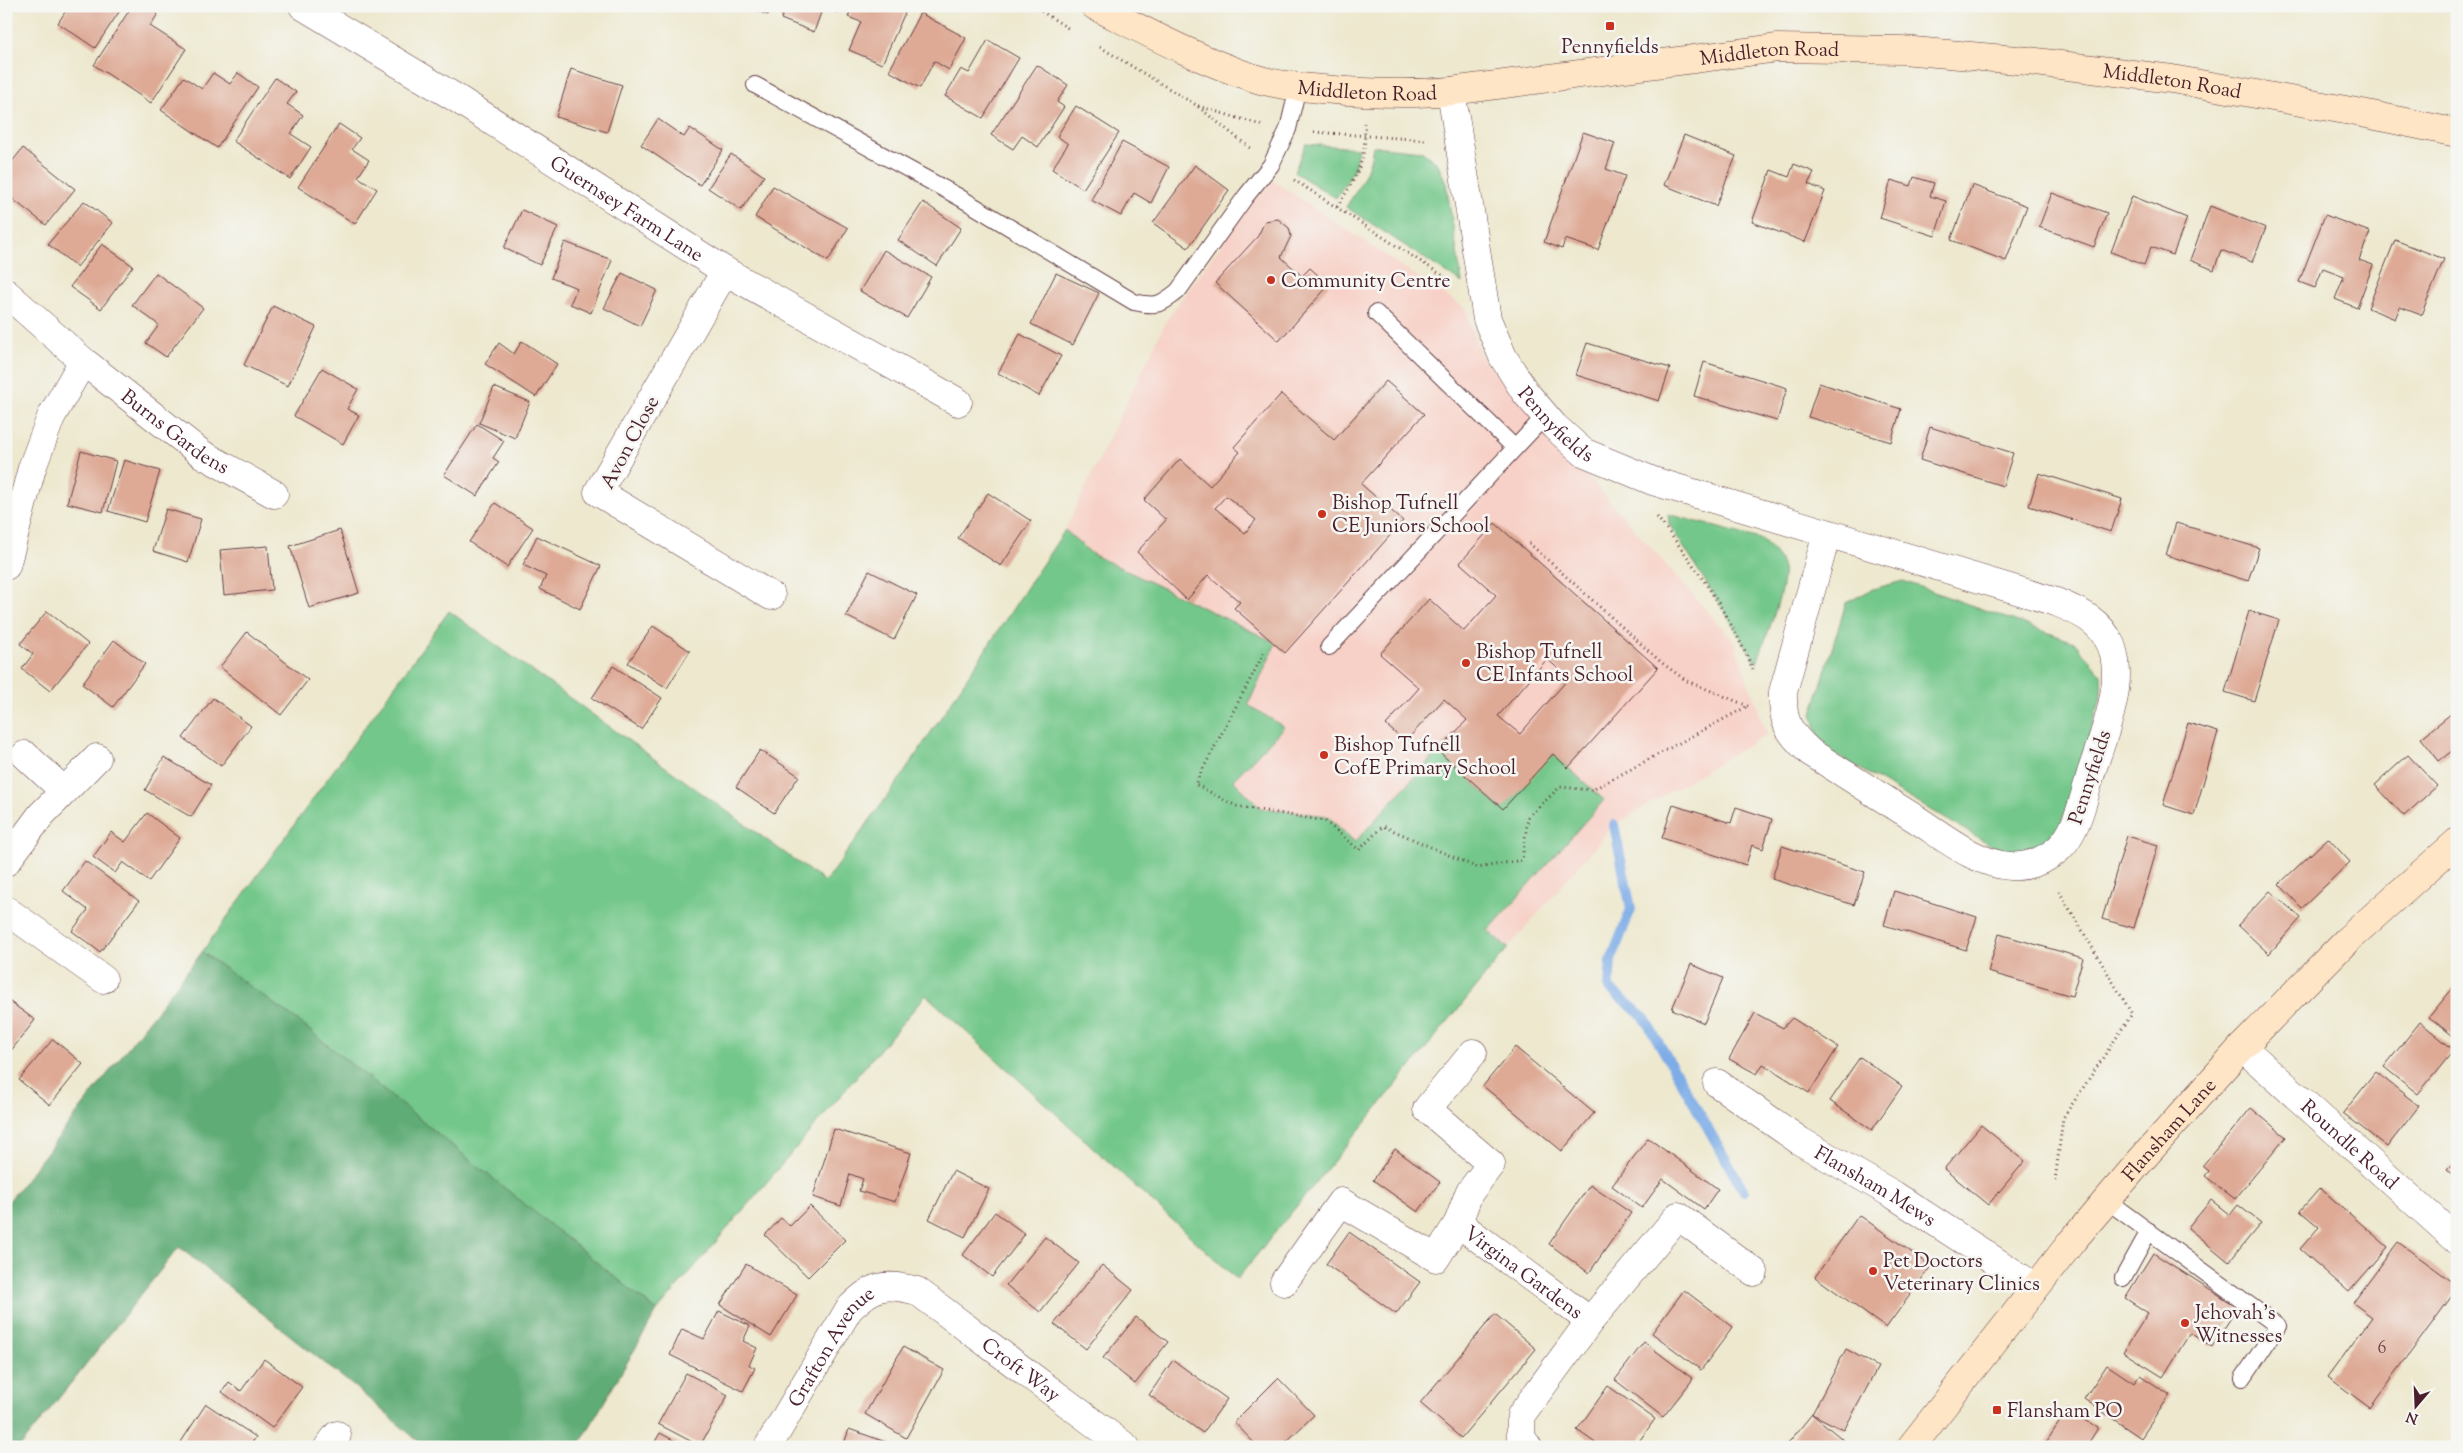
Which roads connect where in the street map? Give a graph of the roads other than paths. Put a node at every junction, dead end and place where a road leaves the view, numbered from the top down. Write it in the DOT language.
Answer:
graph roads {
  1 [pos="303,6"];
  2 [pos="1095,6"];
  3 [pos="755,84"];
  4 [pos="1298,87"];
  5 [pos="1451,91"];
  6 [pos="2457,133"];
  7 [pos="725,271"];
  8 [pos="6,293"];
  9 [pos="1376,313"];
  10 [pos="83,361"];
  11 [pos="958,402"];
  12 [pos="1545,416"];
  13 [pos="1514,448"];
  14 [pos="274,494"];
  15 [pos="1827,533"];
  16 [pos="6,566"];
  17 [pos="771,596"];
  18 [pos="1329,647"];
  19 [pos="25,755"];
  20 [pos="98,758"];
  21 [pos="64,791"];
  22 [pos="2457,842"];
  23 [pos="6,862"];
  24 [pos="6,910"];
  25 [pos="103,978"];
  26 [pos="2242,1047"];
  27 [pos="1473,1053"];
  28 [pos="1717,1083"];
  29 [pos="2106,1200"];
  30 [pos="1458,1223"];
  31 [pos="2149,1231"];
  32 [pos="2457,1240"];
  33 [pos="1754,1272"];
  34 [pos="2123,1278"];
  35 [pos="1284,1282"];
  36 [pos="2035,1287"];
  37 [pos="917,1291"];
  38 [pos="1590,1321"];
  39 [pos="2243,1378"];
  40 [pos="768,1447"];
  41 [pos="1126,1447"];
  42 [pos="1528,1447"];
  43 [pos="1911,1447"];
  1 -- 7 [label="street, Guernsey Farm Lane"];
  2 -- 4 [label="main road, Middleton Road"];
  3 -- 4 [label="lane"];
  4 -- 5 [label="main road, Middleton Road"];
  5 -- 6 [label="main road, Middleton Road"];
  5 -- 12 [label="street, Pennyfields"];
  7 -- 11 [label="street, Guernsey Farm Lane"];
  7 -- 17 [label="street, Avon Close"];
  8 -- 10 [label="street, Burns Gardens"];
  9 -- 13 [label="lane"];
  10 -- 14 [label="street, Burns Gardens"];
  10 -- 16 [label="street"];
  12 -- 13 [label="lane"];
  12 -- 15 [label="street, Pennyfields"];
  13 -- 18 [label="lane"];
  15 -- 15 [label="street, Pennyfields"];
  19 -- 21 [label="street"];
  20 -- 21 [label="street"];
  21 -- 23 [label="street"];
  22 -- 26 [label="main road, Flansham Lane"];
  24 -- 25 [label="street"];
  26 -- 29 [label="main road, Flansham Lane"];
  26 -- 32 [label="street, Roundle Road"];
  27 -- 30 [label="street, Virgina Gardens"];
  28 -- 36 [label="street, Flansham Mews"];
  29 -- 31 [label="lane"];
  29 -- 36 [label="main road, Flansham Lane"];
  30 -- 35 [label="street, Virgina Gardens"];
  30 -- 38 [label="street, Virgina Gardens"];
  31 -- 34 [label="lane"];
  31 -- 39 [label="lane"];
  33 -- 38 [label="street, Virgina Gardens"];
  36 -- 43 [label="main road, Flansham Lane"];
  37 -- 40 [label="street, Grafton Avenue"];
  37 -- 41 [label="street, Croft Way"];
  38 -- 42 [label="street, Virgina Gardens"];
}
